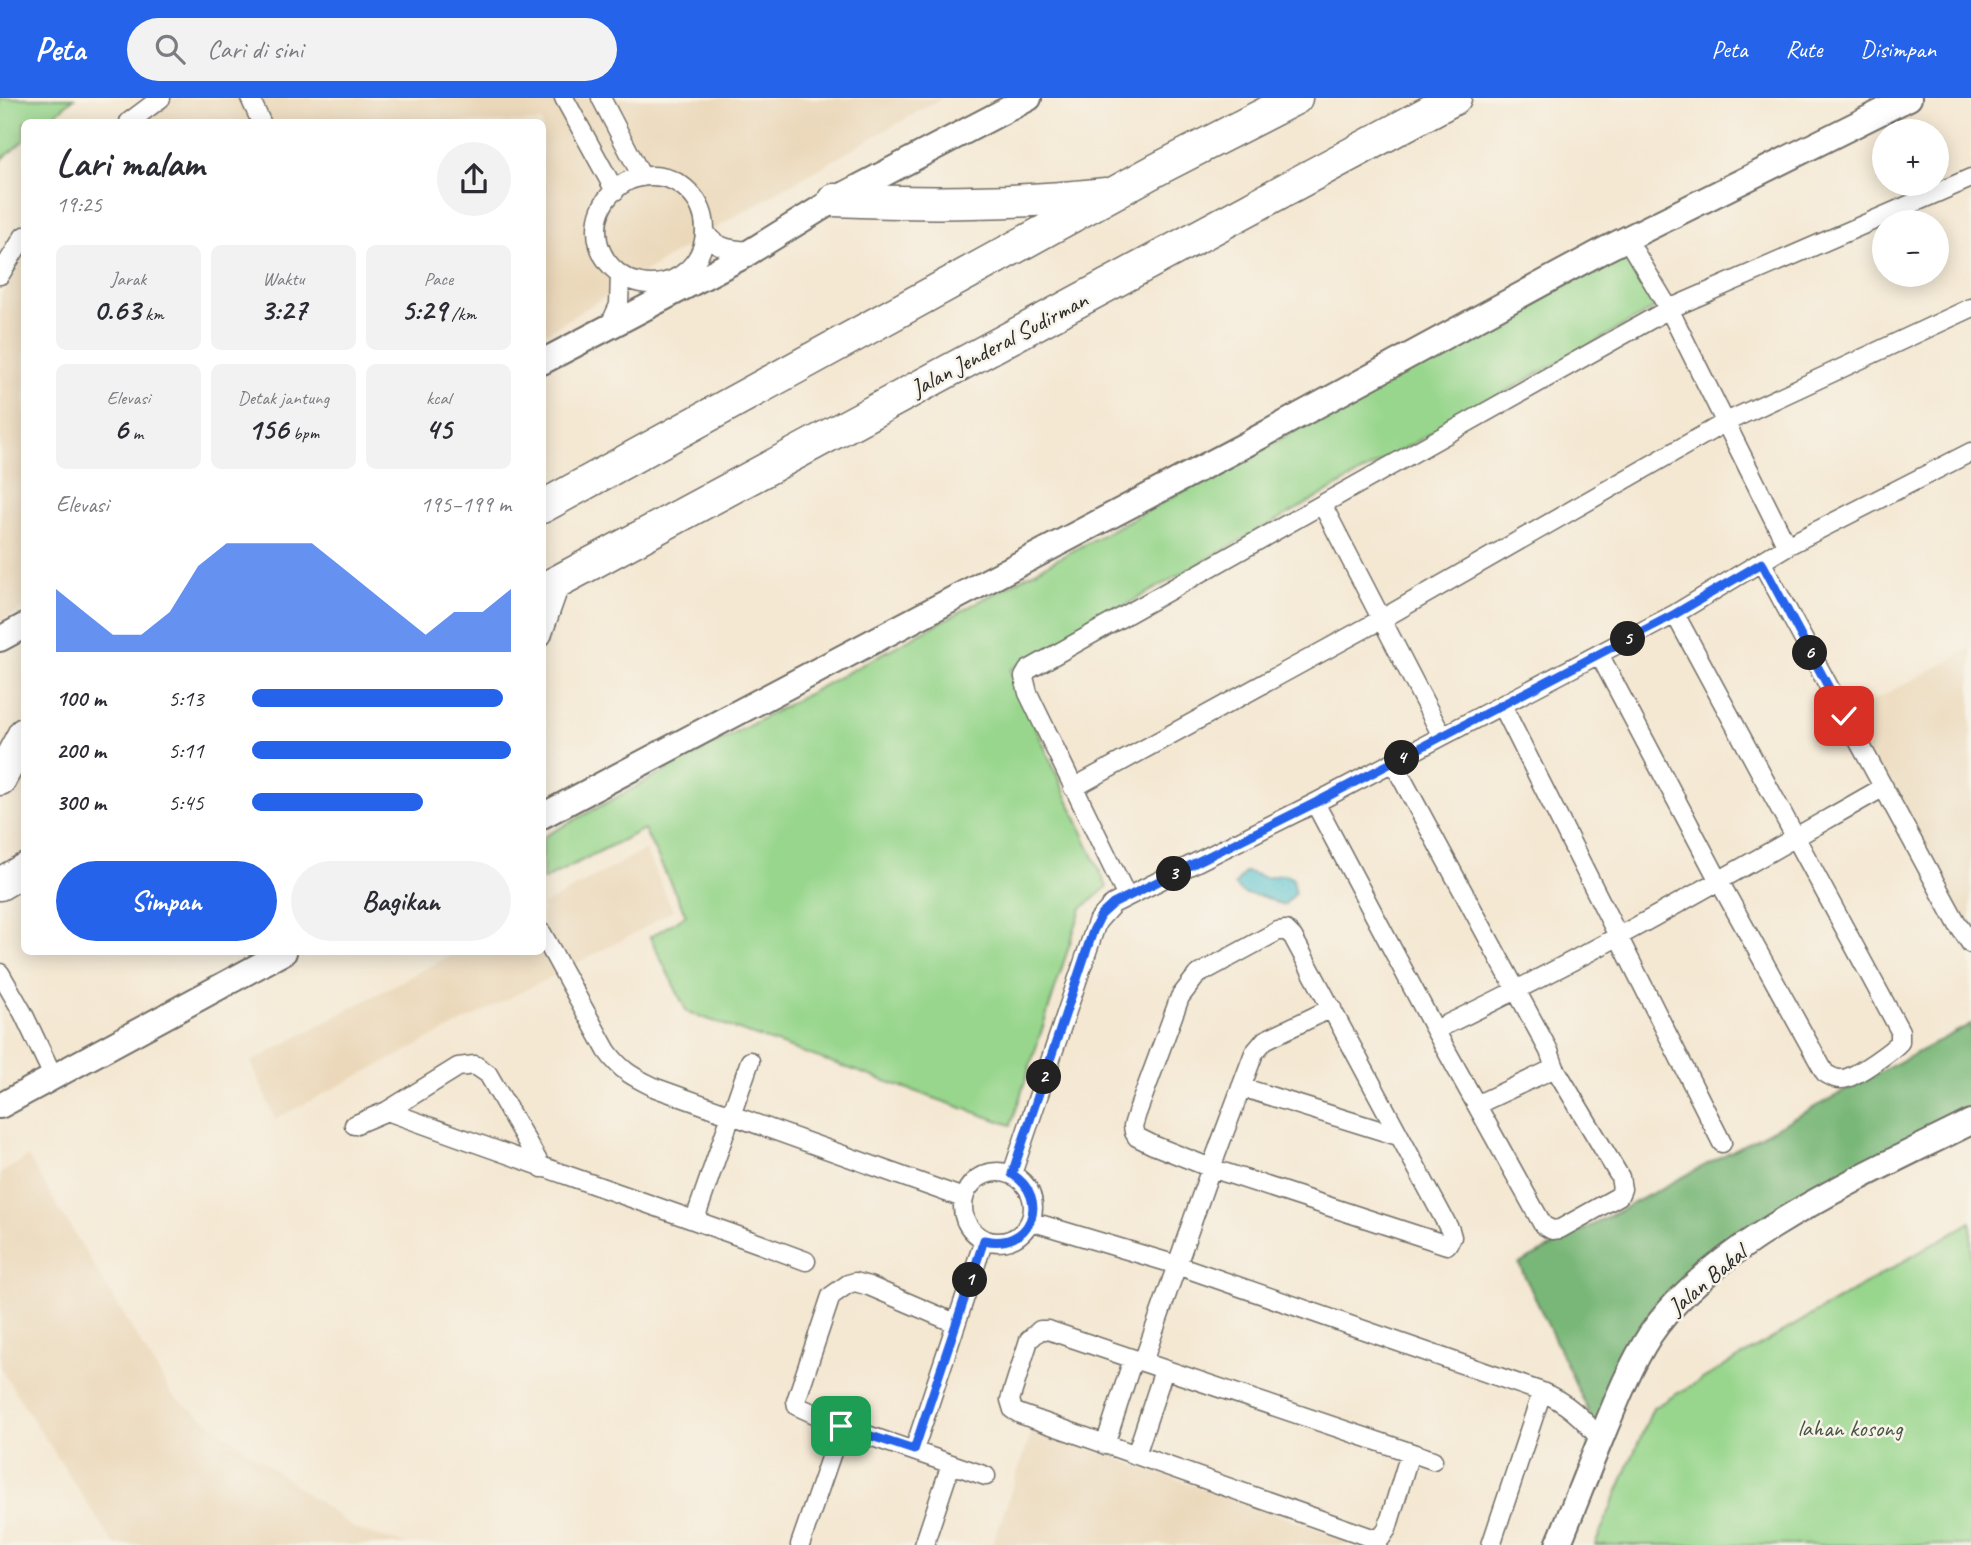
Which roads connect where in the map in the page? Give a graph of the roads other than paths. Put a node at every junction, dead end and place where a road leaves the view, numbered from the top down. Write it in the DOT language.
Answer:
graph roads {
  1 [pos="161,98"];
  2 [pos="250,98"];
  3 [pos="565,98"];
  4 [pos="601,98"];
  5 [pos="1029,98"];
  6 [pos="1296,98"];
  7 [pos="1455,98"];
  8 [pos="1909,98"];
  9 [pos="133,119"];
  10 [pos="260,119"];
  11 [pos="642,177"];
  12 [pos="1971,178"];
  13 [pos="615,191"];
  14 [pos="1120,192"];
  15 [pos="834,200"];
  16 [pos="706,233"];
  17 [pos="1627,239"];
  18 [pos="21,241"];
  19 [pos="752,251"];
  20 [pos="0,275"];
  21 [pos="620,275"];
  22 [pos="1971,308"];
  23 [pos="1669,309"];
  24 [pos="608,329"];
  25 [pos="546,360"];
  26 [pos="1726,422"];
  27 [pos="1971,452"];
  28 [pos="546,505"];
  29 [pos="1323,506"];
  30 [pos="1787,546"];
  31 [pos="1762,563"];
  32 [pos="552,584"];
  33 [pos="1675,614"];
  34 [pos="546,615"];
  35 [pos="1382,619"];
  36 [pos="21,628"];
  37 [pos="0,639"];
  38 [pos="1599,654"];
  39 [pos="1502,705"];
  40 [pos="1442,736"];
  41 [pos="21,740"];
  42 [pos="1393,762"];
  43 [pos="0,779"];
  44 [pos="21,784"];
  45 [pos="1884,787"];
  46 [pos="1073,788"];
  47 [pos="0,794"];
  48 [pos="1315,803"];
  49 [pos="546,814"];
  50 [pos="1794,838"];
  51 [pos="21,872"];
  52 [pos="1719,881"];
  53 [pos="0,884"];
  54 [pos="1127,897"];
  55 [pos="1618,936"];
  56 [pos="546,940"];
  57 [pos="1971,944"];
  58 [pos="279,955"];
  59 [pos="0,973"];
  60 [pos="1517,991"];
  61 [pos="1332,1008"];
  62 [pos="1435,1030"];
  63 [pos="750,1061"];
  64 [pos="1555,1068"];
  65 [pos="54,1078"];
  66 [pos="1241,1087"];
  67 [pos="1478,1104"];
  68 [pos="0,1106"];
  69 [pos="387,1111"];
  70 [pos="732,1115"];
  71 [pos="1971,1122"];
  72 [pos="355,1125"];
  73 [pos="1398,1136"];
  74 [pos="1722,1143"];
  75 [pos="542,1168"];
  76 [pos="1211,1168"];
  77 [pos="1012,1174"];
  78 [pos="963,1198"];
  79 [pos="695,1219"];
  80 [pos="1030,1221"];
  81 [pos="984,1240"];
  82 [pos="806,1261"];
  83 [pos="1177,1265"];
  84 [pos="955,1323"];
  85 [pos="1138,1360"];
  86 [pos="1164,1370"];
  87 [pos="1542,1392"];
  88 [pos="841,1426"];
  89 [pos="1600,1440"];
  90 [pos="1105,1445"];
  91 [pos="914,1450"];
  92 [pos="1410,1453"];
  93 [pos="1136,1455"];
  94 [pos="1433,1461"];
  95 [pos="951,1464"];
  96 [pos="986,1476"];
  97 [pos="800,1545"];
  98 [pos="924,1545"];
  99 [pos="1491,1545"];
  100 [pos="1558,1545"];
  1 -- 9 [label="street"];
  2 -- 10 [label="street"];
  3 -- 13 [label="street"];
  4 -- 11 [label="street"];
  5 -- 15 [label="street"];
  6 -- 14 [label="highway"];
  7 -- 32 [label="highway, Jalan Jenderal Sudirman"];
  8 -- 17 [label="street"];
  11 -- 13 [label="street"];
  11 -- 16 [label="street"];
  12 -- 23 [label="street"];
  13 -- 21 [label="street"];
  14 -- 15 [label="highway"];
  14 -- 28 [label="highway"];
  15 -- 19 [label="street"];
  16 -- 19 [label="street"];
  16 -- 21 [label="street"];
  17 -- 23 [label="street"];
  17 -- 49 [label="street"];
  18 -- 20 [label="street"];
  19 -- 24 [label="street"];
  21 -- 24 [label="street"];
  22 -- 26 [label="street"];
  23 -- 26 [label="street"];
  23 -- 29 [label="street"];
  24 -- 25 [label="street"];
  26 -- 30 [label="street"];
  26 -- 35 [label="street"];
  27 -- 30 [label="street"];
  29 -- 35 [label="street"];
  29 -- 46 [label="street"];
  30 -- 31 [label="street"];
  31 -- 33 [label="street"];
  31 -- 45 [label="street"];
  32 -- 34 [label="street"];
  33 -- 38 [label="street"];
  33 -- 50 [label="street"];
  35 -- 40 [label="street"];
  35 -- 46 [label="street"];
  36 -- 37 [label="street"];
  38 -- 39 [label="street"];
  38 -- 52 [label="street"];
  39 -- 40 [label="street"];
  39 -- 55 [label="street"];
  40 -- 42 [label="street"];
  41 -- 43 [label="highway"];
  42 -- 48 [label="street"];
  42 -- 60 [label="street"];
  44 -- 47 [label="highway"];
  45 -- 50 [label="street"];
  45 -- 57 [label="street"];
  46 -- 54 [label="street"];
  48 -- 54 [label="street"];
  48 -- 62 [label="street"];
  50 -- 52 [label="street"];
  50 -- 52 [label="street"];
  51 -- 53 [label="highway"];
  52 -- 55 [label="street"];
  54 -- 77 [label="street"];
  55 -- 60 [label="street"];
  55 -- 74 [label="street"];
  56 -- 70 [label="street"];
  58 -- 65 [label="street"];
  59 -- 65 [label="street"];
  60 -- 62 [label="street"];
  60 -- 64 [label="street"];
  61 -- 66 [label="street"];
  61 -- 73 [label="street"];
  61 -- 76 [label="street"];
  62 -- 67 [label="street"];
  63 -- 70 [label="street"];
  64 -- 67 [label="street"];
  64 -- 67 [label="street"];
  65 -- 68 [label="street"];
  66 -- 73 [label="street"];
  66 -- 76 [label="street"];
  69 -- 72 [label="street"];
  69 -- 75 [label="street"];
  69 -- 75 [label="street"];
  70 -- 78 [label="street"];
  70 -- 79 [label="street"];
  71 -- 89 [label="street, Jalan Bakal"];
  73 -- 76 [label="street"];
  75 -- 79 [label="street"];
  76 -- 83 [label="street"];
  77 -- 78 [label="street"];
  77 -- 80 [label="street"];
  78 -- 81 [label="street"];
  79 -- 82 [label="street"];
  80 -- 81 [label="street"];
  80 -- 83 [label="street"];
  81 -- 84 [label="street"];
  83 -- 85 [label="street"];
  83 -- 87 [label="street"];
  84 -- 88 [label="street"];
  84 -- 91 [label="street"];
  85 -- 86 [label="street"];
  85 -- 90 [label="street"];
  85 -- 90 [label="street"];
  86 -- 92 [label="street"];
  86 -- 93 [label="street"];
  87 -- 89 [label="street"];
  87 -- 99 [label="street"];
  88 -- 91 [label="street"];
  88 -- 97 [label="street"];
  89 -- 100 [label="street, Jalan Bakal"];
  90 -- 93 [label="street"];
  91 -- 95 [label="street"];
  92 -- 93 [label="street"];
  92 -- 94 [label="street"];
  95 -- 96 [label="street"];
  95 -- 98 [label="street"];
}
